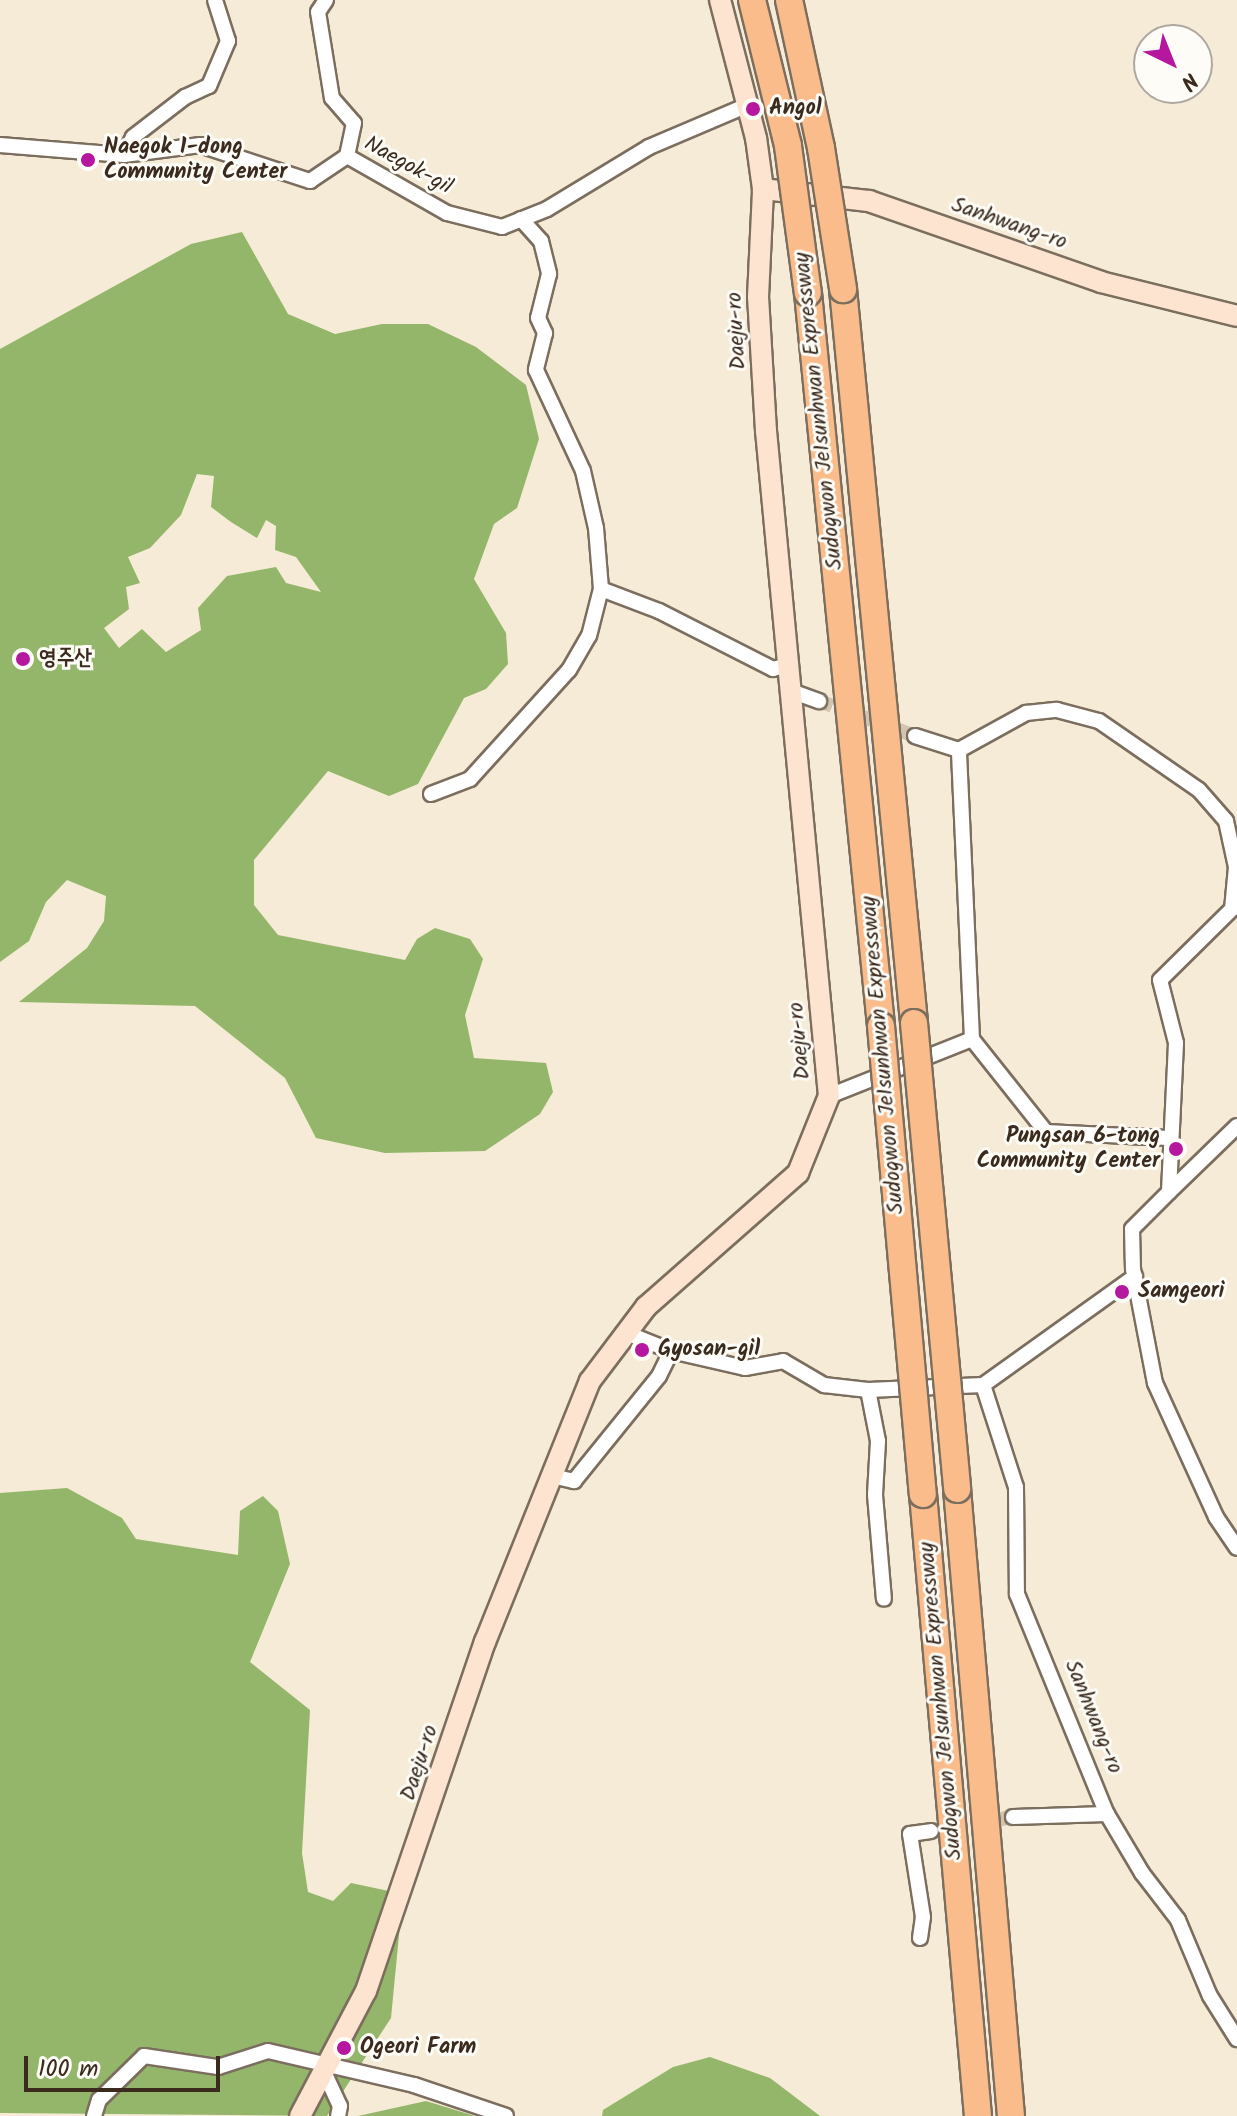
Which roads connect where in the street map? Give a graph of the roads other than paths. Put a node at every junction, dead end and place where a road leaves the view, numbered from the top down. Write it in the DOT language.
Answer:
graph roads {
  1 [pos="215,0"];
  2 [pos="326,0"];
  3 [pos="720,0"];
  4 [pos="752,0"];
  5 [pos="789,0"];
  6 [pos="748,105"];
  7 [pos="0,145"];
  8 [pos="124,155"];
  9 [pos="347,156"];
  10 [pos="763,189"];
  11 [pos="521,219"];
  12 [pos="1237,316"];
  13 [pos="601,589"];
  14 [pos="788,665"];
  15 [pos="791,691"];
  16 [pos="819,701"];
  17 [pos="915,736"];
  18 [pos="959,750"];
  19 [pos="431,794"];
  20 [pos="1232,818"];
  21 [pos="972,1039"];
  22 [pos="829,1096"];
  23 [pos="1237,1126"];
  24 [pos="1168,1138"];
  25 [pos="1169,1192"];
  26 [pos="1135,1276"];
  27 [pos="624,1332"];
  28 [pos="671,1351"];
  29 [pos="983,1385"];
  30 [pos="868,1390"];
  31 [pos="552,1476"];
  32 [pos="1237,1548"];
  33 [pos="884,1599"];
  34 [pos="1107,1814"];
  35 [pos="1013,1817"];
  36 [pos="931,1831"];
  37 [pos="920,1938"];
  38 [pos="1237,2039"];
  39 [pos="328,2068"];
  40 [pos="94,2116"];
  41 [pos="300,2116"];
  42 [pos="338,2116"];
  43 [pos="506,2116"];
  44 [pos="978,2116"];
  45 [pos="1011,2116"];
  1 -- 8 [label="street"];
  2 -- 9 [label="street"];
  3 -- 6 [label="street, Daeju-ro"];
  4 -- 44 [label="highway, Sudogwon Je1sunhwan Expressway, bridge"];
  5 -- 45 [label="highway, Sudogwon Je1sunhwan Expressway, bridge"];
  6 -- 10 [label="street, Daeju-ro"];
  6 -- 11 [label="street, Naegok-gil"];
  7 -- 8 [label="street, Naegok-gil"];
  8 -- 9 [label="street, Naegok-gil"];
  9 -- 11 [label="street, Naegok-gil"];
  10 -- 12 [label="street, Sanhwang-ro"];
  10 -- 14 [label="street, Daeju-ro"];
  11 -- 13 [label="street"];
  13 -- 14 [label="street"];
  13 -- 19 [label="street"];
  14 -- 15 [label="street, Daeju-ro"];
  15 -- 16 [label="street"];
  15 -- 22 [label="street, Daeju-ro"];
  17 -- 18 [label="street"];
  18 -- 20 [label="street"];
  18 -- 21 [label="street"];
  20 -- 24 [label="street"];
  21 -- 22 [label="street"];
  21 -- 24 [label="street"];
  22 -- 27 [label="street, Daeju-ro"];
  23 -- 25 [label="street"];
  24 -- 25 [label="street"];
  25 -- 26 [label="street"];
  26 -- 29 [label="street"];
  26 -- 32 [label="street"];
  27 -- 28 [label="street"];
  27 -- 31 [label="street, Daeju-ro"];
  28 -- 30 [label="street"];
  28 -- 31 [label="street"];
  29 -- 30 [label="street"];
  29 -- 34 [label="street, Sanhwang-ro"];
  30 -- 33 [label="street"];
  31 -- 39 [label="street, Daeju-ro"];
  34 -- 35 [label="street"];
  34 -- 38 [label="street, Sanhwang-ro"];
  36 -- 37 [label="street"];
  39 -- 40 [label="street"];
  39 -- 41 [label="street, Daeju-ro"];
  39 -- 42 [label="street"];
  39 -- 43 [label="street"];
}
